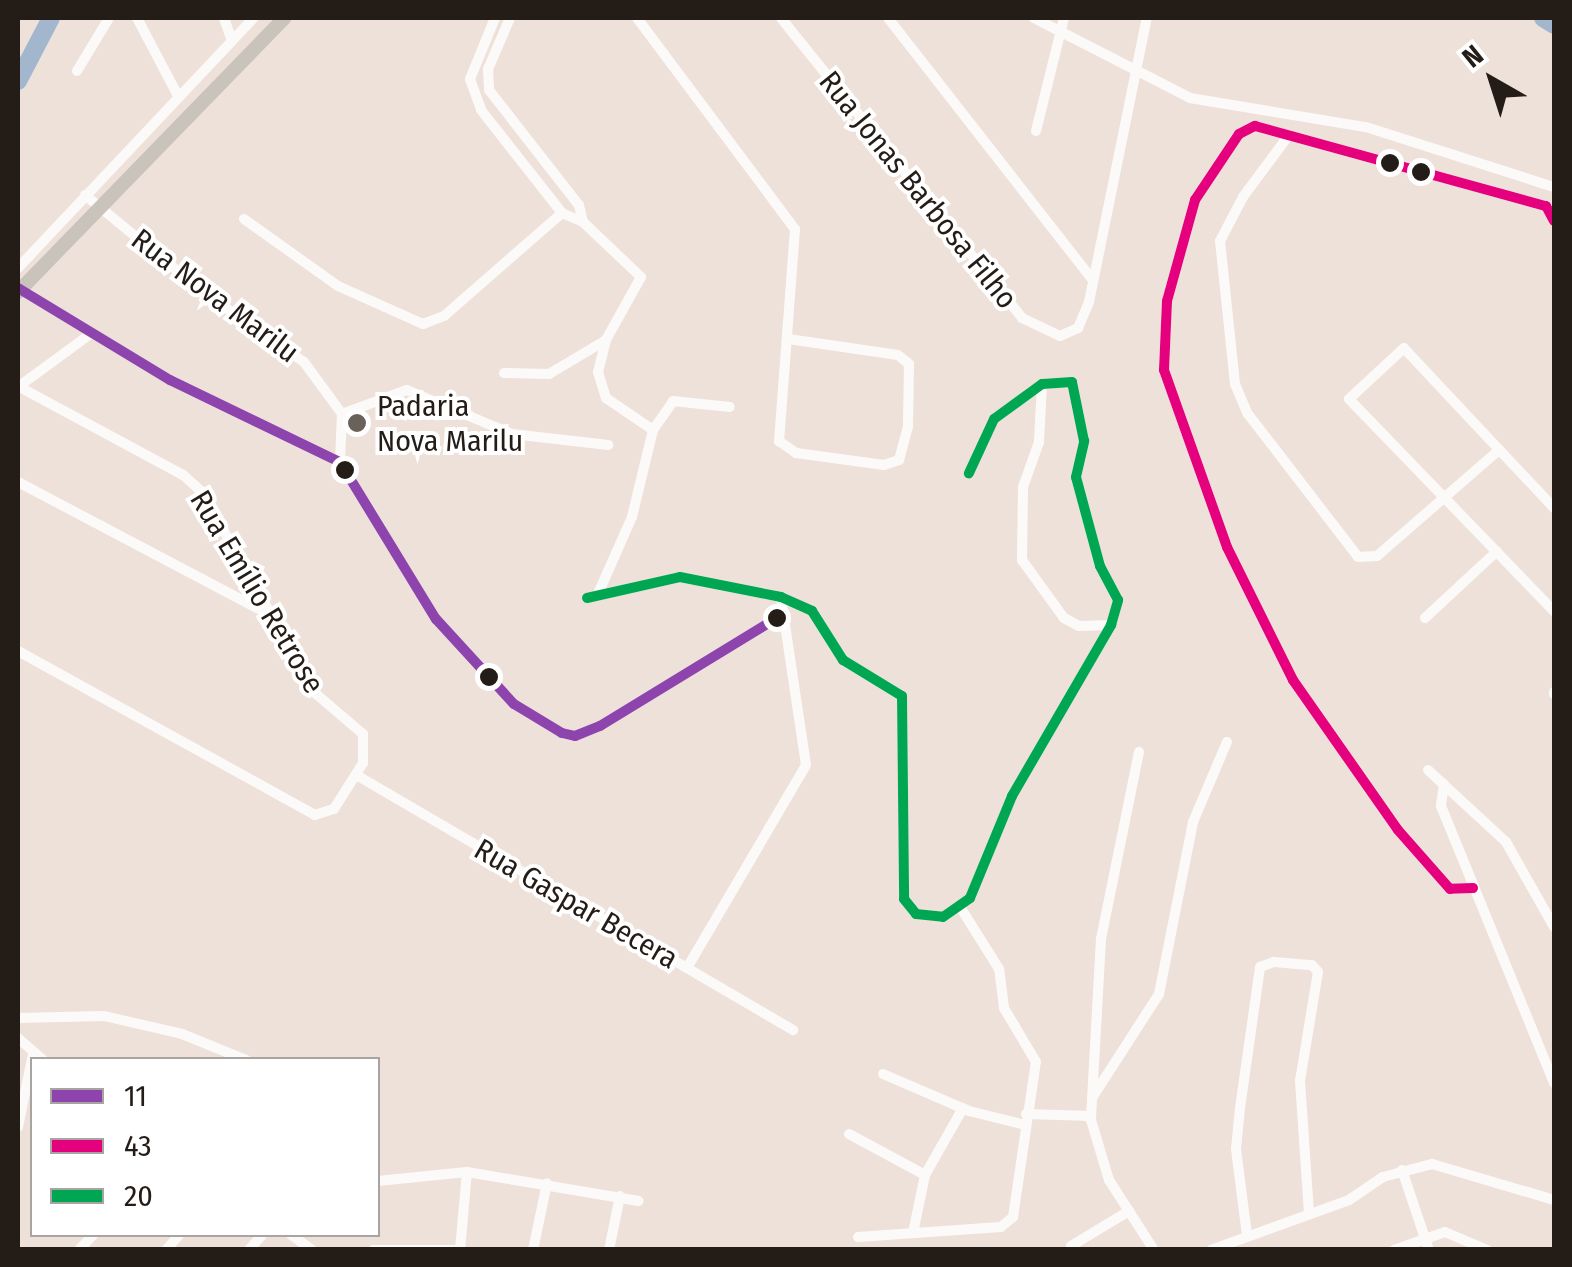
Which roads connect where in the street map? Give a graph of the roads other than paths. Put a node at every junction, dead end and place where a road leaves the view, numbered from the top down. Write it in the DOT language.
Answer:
graph roads {
  1 [pos="109,18"];
  2 [pos="136,18"];
  3 [pos="224,18"];
  4 [pos="254,18"];
  5 [pos="284,18"];
  6 [pos="495,18"];
  7 [pos="510,18"];
  8 [pos="637,18"];
  9 [pos="781,18"];
  10 [pos="888,18"];
  11 [pos="1034,18"];
  12 [pos="1064,18"];
  13 [pos="1146,18"];
  14 [pos="1057,31"];
  15 [pos="232,38"];
  16 [pos="77,71"];
  17 [pos="1136,75"];
  18 [pos="177,94"];
  19 [pos="1036,131"];
  20 [pos="1289,135"];
  21 [pos="1554,187"];
  22 [pos="91,200"];
  23 [pos="562,212"];
  24 [pos="244,219"];
  25 [pos="1554,221"];
  26 [pos="583,222"];
  27 [pos="18,268"];
  28 [pos="1091,278"];
  29 [pos="18,290"];
  30 [pos="88,335"];
  31 [pos="606,340"];
  32 [pos="788,340"];
  33 [pos="504,373"];
  34 [pos="1042,384"];
  35 [pos="18,386"];
  36 [pos="730,407"];
  37 [pos="342,414"];
  38 [pos="653,430"];
  39 [pos="608,445"];
  40 [pos="1499,450"];
  41 [pos="340,462"];
  42 [pos="969,473"];
  43 [pos="18,482"];
  44 [pos="1446,499"];
  45 [pos="1554,508"];
  46 [pos="1497,551"];
  47 [pos="781,598"];
  48 [pos="1554,611"];
  49 [pos="269,614"];
  50 [pos="782,615"];
  51 [pos="1425,618"];
  52 [pos="1111,625"];
  53 [pos="18,651"];
  54 [pos="1227,742"];
  55 [pos="1139,752"];
  56 [pos="1428,770"];
  57 [pos="358,776"];
  58 [pos="1444,784"];
  59 [pos="1473,888"];
  60 [pos="962,910"];
  61 [pos="1554,927"];
  62 [pos="687,968"];
  63 [pos="18,1018"];
  64 [pos="793,1030"];
  65 [pos="18,1038"];
  66 [pos="38,1057"];
  67 [pos="239,1057"];
  68 [pos="883,1074"];
  69 [pos="1554,1084"];
  70 [pos="30,1085"];
  71 [pos="1091,1098"];
  72 [pos="963,1108"];
  73 [pos="1091,1116"];
  74 [pos="1026,1120"];
  75 [pos="18,1127"];
  76 [pos="849,1134"];
  77 [pos="1402,1170"];
  78 [pos="467,1172"];
  79 [pos="926,1176"];
  80 [pos="380,1181"];
  81 [pos="547,1182"];
  82 [pos="620,1196"];
  83 [pos="1554,1200"];
  84 [pos="639,1201"];
  85 [pos="1129,1212"];
  86 [pos="1308,1212"];
  87 [pos="914,1233"];
  88 [pos="1426,1234"];
  89 [pos="1246,1235"];
  90 [pos="858,1237"];
  91 [pos="1071,1246"];
  92 [pos="400,1248"];
  93 [pos="373,1250"];
  94 [pos="460,1250"];
  95 [pos="533,1250"];
  96 [pos="608,1250"];
  97 [pos="1154,1250"];
  98 [pos="1211,1250"];
  99 [pos="1394,1250"];
  100 [pos="1429,1250"];
  101 [pos="1487,1250"];
  1 -- 16 [label="street"];
  2 -- 18 [label="street"];
  3 -- 15 [label="street"];
  4 -- 15 [label="street"];
  5 -- 22 [label="main road"];
  6 -- 23 [label="street"];
  7 -- 26 [label="street"];
  8 -- 32 [label="street"];
  9 -- 28 [label="street, Rua Jonas Barbosa Filho"];
  10 -- 28 [label="street"];
  11 -- 14 [label="street"];
  12 -- 14 [label="street"];
  13 -- 17 [label="street, Rua Jonas Barbosa Filho"];
  14 -- 17 [label="street"];
  14 -- 19 [label="street"];
  15 -- 18 [label="street"];
  17 -- 21 [label="street"];
  17 -- 28 [label="street, Rua Jonas Barbosa Filho"];
  18 -- 22 [label="street"];
  20 -- 25 [label="street"];
  20 -- 44 [label="street"];
  20 -- 59 [label="street"];
  22 -- 27 [label="street"];
  22 -- 29 [label="main road"];
  22 -- 37 [label="street, Rua Nova Marilu"];
  23 -- 24 [label="street"];
  23 -- 26 [label="street"];
  26 -- 31 [label="street"];
  29 -- 30 [label="street"];
  30 -- 35 [label="street"];
  30 -- 41 [label="street"];
  31 -- 33 [label="street"];
  31 -- 38 [label="street"];
  32 -- 32 [label="street"];
  34 -- 42 [label="street"];
  34 -- 52 [label="street"];
  34 -- 52 [label="street"];
  35 -- 49 [label="street, Rua Emílio Retrose"];
  36 -- 38 [label="street"];
  37 -- 39 [label="street"];
  37 -- 41 [label="street"];
  38 -- 47 [label="street"];
  40 -- 44 [label="street"];
  40 -- 44 [label="street"];
  40 -- 45 [label="street"];
  41 -- 50 [label="street"];
  43 -- 49 [label="street"];
  44 -- 46 [label="street"];
  46 -- 48 [label="street"];
  46 -- 51 [label="street"];
  47 -- 50 [label="street"];
  47 -- 60 [label="street"];
  49 -- 57 [label="street, Rua Emílio Retrose"];
  50 -- 62 [label="street"];
  52 -- 60 [label="street"];
  53 -- 57 [label="street"];
  54 -- 71 [label="street"];
  55 -- 71 [label="street"];
  56 -- 58 [label="street"];
  57 -- 62 [label="street, Rua Gaspar Becera"];
  58 -- 59 [label="street"];
  58 -- 61 [label="street"];
  59 -- 69 [label="street"];
  60 -- 74 [label="street"];
  62 -- 64 [label="street, Rua Gaspar Becera"];
  63 -- 67 [label="street"];
  65 -- 66 [label="street"];
  68 -- 72 [label="street"];
  70 -- 75 [label="street"];
  71 -- 73 [label="street"];
  72 -- 74 [label="street"];
  72 -- 79 [label="street"];
  73 -- 74 [label="street"];
  73 -- 85 [label="street"];
  74 -- 87 [label="street"];
  76 -- 79 [label="street"];
  77 -- 83 [label="street"];
  77 -- 86 [label="street"];
  77 -- 88 [label="street"];
  78 -- 80 [label="street"];
  78 -- 81 [label="street"];
  78 -- 94 [label="street"];
  79 -- 87 [label="street"];
  81 -- 82 [label="street"];
  81 -- 95 [label="street"];
  82 -- 84 [label="street"];
  82 -- 96 [label="street"];
  85 -- 91 [label="street"];
  85 -- 97 [label="street"];
  86 -- 89 [label="street"];
  86 -- 89 [label="street"];
  87 -- 90 [label="street"];
  88 -- 99 [label="street"];
  88 -- 100 [label="street"];
  88 -- 101 [label="street"];
  89 -- 98 [label="street"];
  92 -- 93 [label="street"];
  92 -- 94 [label="street"];
}
